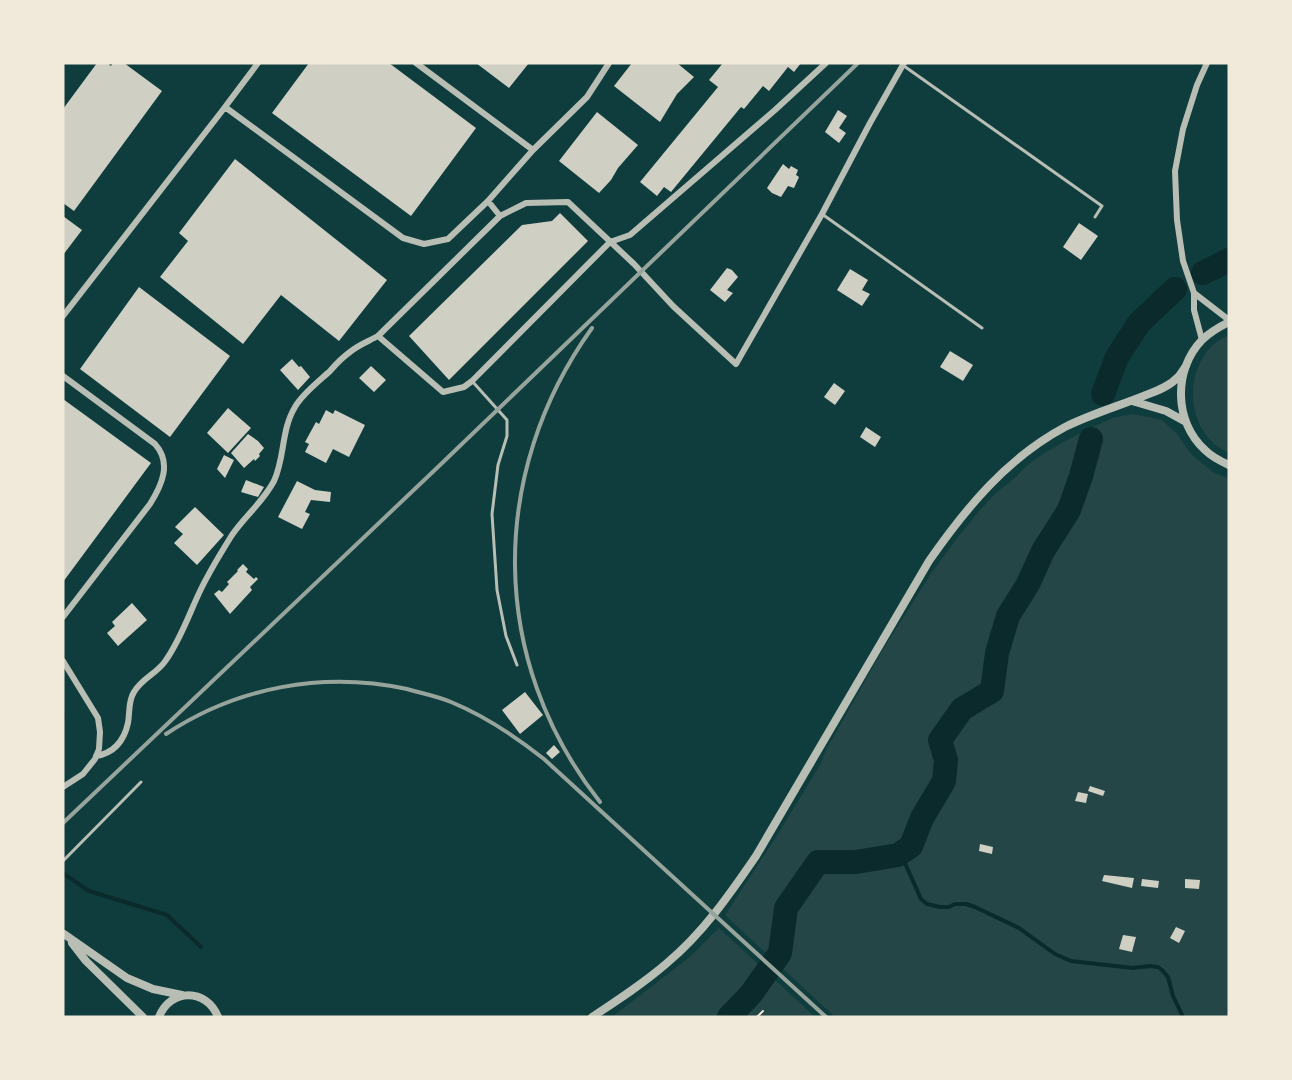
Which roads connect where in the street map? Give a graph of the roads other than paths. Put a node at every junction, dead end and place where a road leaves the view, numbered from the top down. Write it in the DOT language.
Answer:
graph roads {
  1 [pos="258,63"];
  2 [pos="416,63"];
  3 [pos="609,63"];
  4 [pos="826,63"];
  5 [pos="1197,63"];
  6 [pos="903,64"];
  7 [pos="1205,66"];
  8 [pos="225,107"];
  9 [pos="533,150"];
  10 [pos="488,201"];
  11 [pos="822,214"];
  12 [pos="500,216"];
  13 [pos="1095,217"];
  14 [pos="610,242"];
  15 [pos="1194,293"];
  16 [pos="63,316"];
  17 [pos="1229,321"];
  18 [pos="982,328"];
  19 [pos="378,336"];
  20 [pos="1202,340"];
  21 [pos="1185,366"];
  22 [pos="63,376"];
  23 [pos="472,381"];
  24 [pos="1132,401"];
  25 [pos="1186,422"];
  26 [pos="1229,465"];
  27 [pos="63,617"];
  28 [pos="63,661"];
  29 [pos="517,665"];
  30 [pos="96,756"];
  31 [pos="141,782"];
  32 [pos="63,787"];
  33 [pos="63,861"];
  34 [pos="64,934"];
  35 [pos="183,995"];
  36 [pos="219,1016"];
  37 [pos="142,1017"];
  38 [pos="159,1017"];
  39 [pos="592,1017"];
  1 -- 8 [label="street"];
  2 -- 9 [label="street"];
  3 -- 9 [label="street"];
  4 -- 14 [label="street"];
  5 -- 7 [label="street"];
  6 -- 11 [label="street"];
  6 -- 13 [label="lane"];
  7 -- 15 [label="street"];
  8 -- 10 [label="street"];
  8 -- 16 [label="street"];
  9 -- 10 [label="street"];
  10 -- 12 [label="street"];
  11 -- 14 [label="street"];
  11 -- 18 [label="lane"];
  12 -- 14 [label="street"];
  12 -- 19 [label="street"];
  14 -- 23 [label="street"];
  15 -- 17 [label="street"];
  15 -- 20 [label="street"];
  17 -- 20 [label="street"];
  19 -- 23 [label="street"];
  19 -- 30 [label="street"];
  20 -- 21 [label="street"];
  21 -- 24 [label="street"];
  21 -- 25 [label="street"];
  22 -- 27 [label="street"];
  23 -- 29 [label="lane"];
  24 -- 25 [label="street"];
  24 -- 39 [label="street"];
  25 -- 26 [label="street"];
  28 -- 30 [label="street"];
  30 -- 32 [label="street"];
  31 -- 33 [label="lane"];
  34 -- 35 [label="street"];
  34 -- 37 [label="street"];
  35 -- 36 [label="street"];
  35 -- 38 [label="street"];
}
